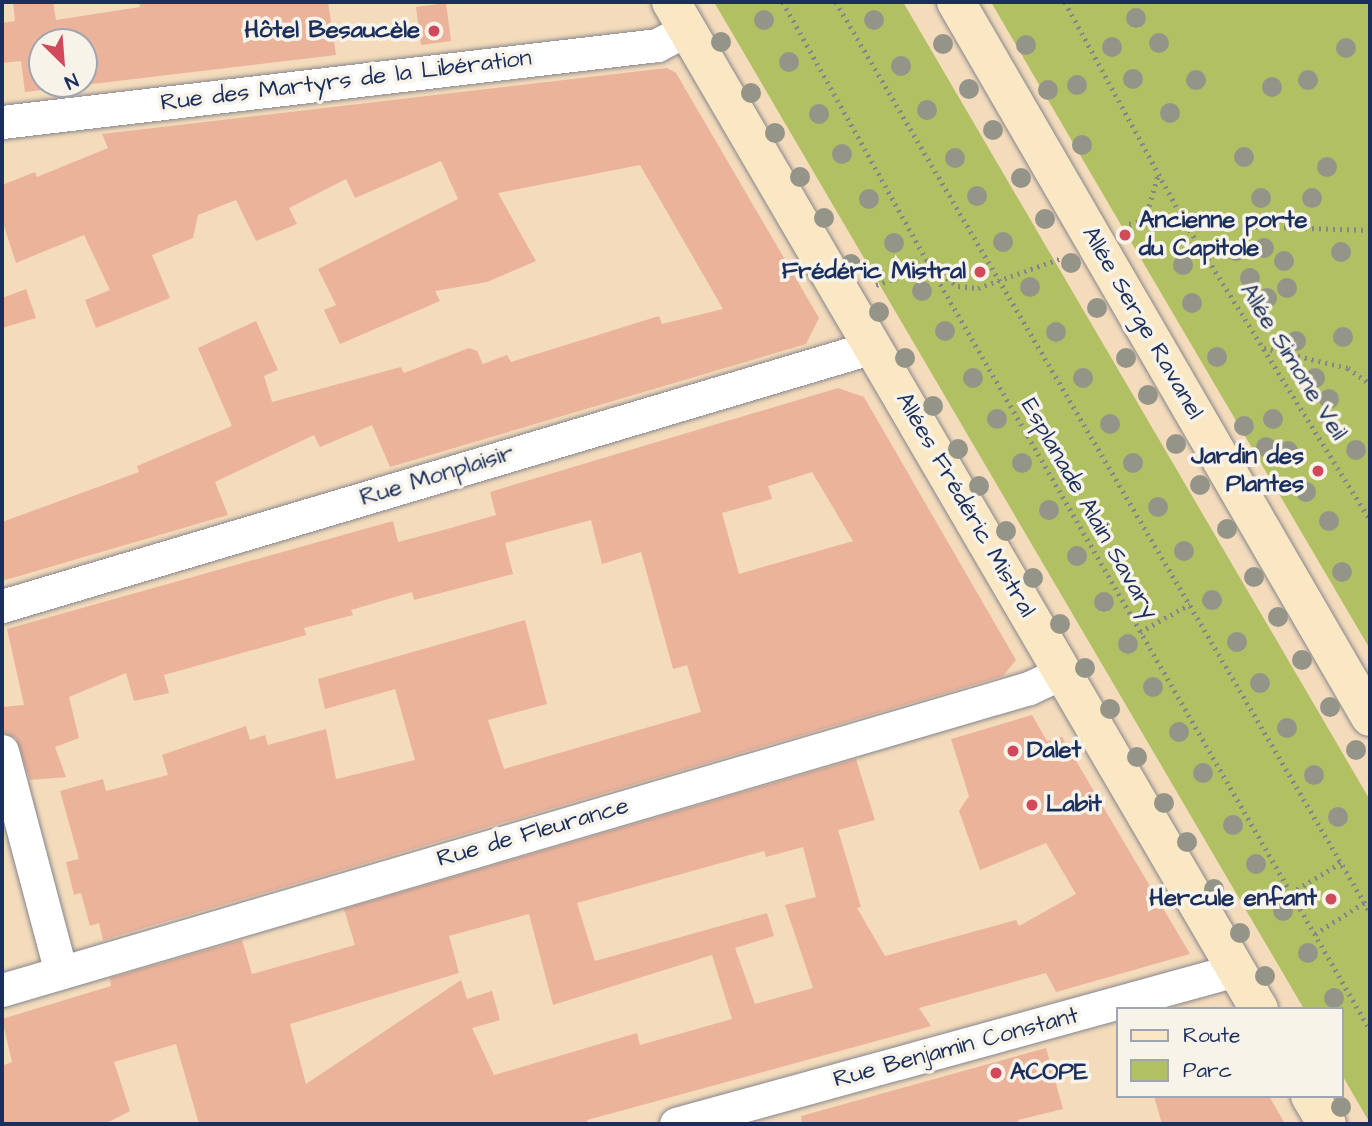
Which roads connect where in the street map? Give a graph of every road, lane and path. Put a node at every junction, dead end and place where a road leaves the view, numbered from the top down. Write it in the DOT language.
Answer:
graph roads {
  1 [pos="783,2"];
  2 [pos="836,2"];
  3 [pos="956,2"];
  4 [pos="1065,2"];
  5 [pos="679,16"];
  6 [pos="2,122"];
  7 [pos="1158,175"];
  8 [pos="1140,218"];
  9 [pos="1129,224"];
  10 [pos="1185,224"];
  11 [pos="1370,230"];
  12 [pos="1073,254"];
  13 [pos="930,266"];
  14 [pos="998,279"];
  15 [pos="873,286"];
  16 [pos="873,347"];
  17 [pos="1263,347"];
  18 [pos="1370,384"];
  19 [pos="1370,520"];
  20 [pos="1189,604"];
  21 [pos="2,606"];
  22 [pos="1140,632"];
  23 [pos="1063,672"];
  24 [pos="1370,717"];
  25 [pos="2,751"];
  26 [pos="1342,862"];
  27 [pos="1291,893"];
  28 [pos="1365,902"];
  29 [pos="1370,912"];
  30 [pos="1315,934"];
  31 [pos="1236,970"];
  32 [pos="61,972"];
  33 [pos="2,989"];
  34 [pos="1258,1007"];
  35 [pos="1370,1030"];
  36 [pos="1311,1098"];
  37 [pos="676,1124"];
  38 [pos="1327,1124"];
  1 -- 13 [label="path, Esplanade Alain Savary"];
  2 -- 14 [label="path, Esplanade Alain Savary"];
  3 -- 24 [label="main road, Allée Serge Ravanel"];
  4 -- 7 [label="path, Allée Simone Veil"];
  5 -- 6 [label="street, Rue des Martyrs de la Libération"];
  5 -- 16 [label="main road, Allées Frédéric Mistral"];
  7 -- 8 [label="path"];
  7 -- 10 [label="path, Allée Simone Veil"];
  8 -- 9 [label="path"];
  8 -- 10 [label="path"];
  10 -- 11 [label="path"];
  10 -- 17 [label="path, Allée Simone Veil"];
  12 -- 14 [label="path"];
  13 -- 14 [label="path"];
  13 -- 15 [label="path"];
  13 -- 22 [label="path, Esplanade Alain Savary"];
  14 -- 20 [label="path, Esplanade Alain Savary"];
  16 -- 21 [label="street, Rue Monplaisir"];
  16 -- 23 [label="main road, Allées Frédéric Mistral"];
  17 -- 18 [label="path"];
  17 -- 19 [label="path, Allée Simone Veil"];
  20 -- 22 [label="path"];
  20 -- 26 [label="path, Esplanade Alain Savary"];
  22 -- 27 [label="path, Esplanade Alain Savary"];
  23 -- 31 [label="main road, Allées Frédéric Mistral"];
  23 -- 32 [label="street, Rue de Fleurance"];
  25 -- 32 [label="street"];
  26 -- 27 [label="path"];
  26 -- 28 [label="path, Esplanade Alain Savary"];
  27 -- 30 [label="path, Esplanade Alain Savary"];
  28 -- 29 [label="path, Esplanade Alain Savary"];
  28 -- 30 [label="path"];
  30 -- 35 [label="path, Esplanade Alain Savary"];
  31 -- 34 [label="main road, Allées Frédéric Mistral"];
  31 -- 37 [label="street, Rue Benjamin Constant"];
  32 -- 33 [label="street, Rue de Fleurance"];
  36 -- 38 [label="main road"];
}
